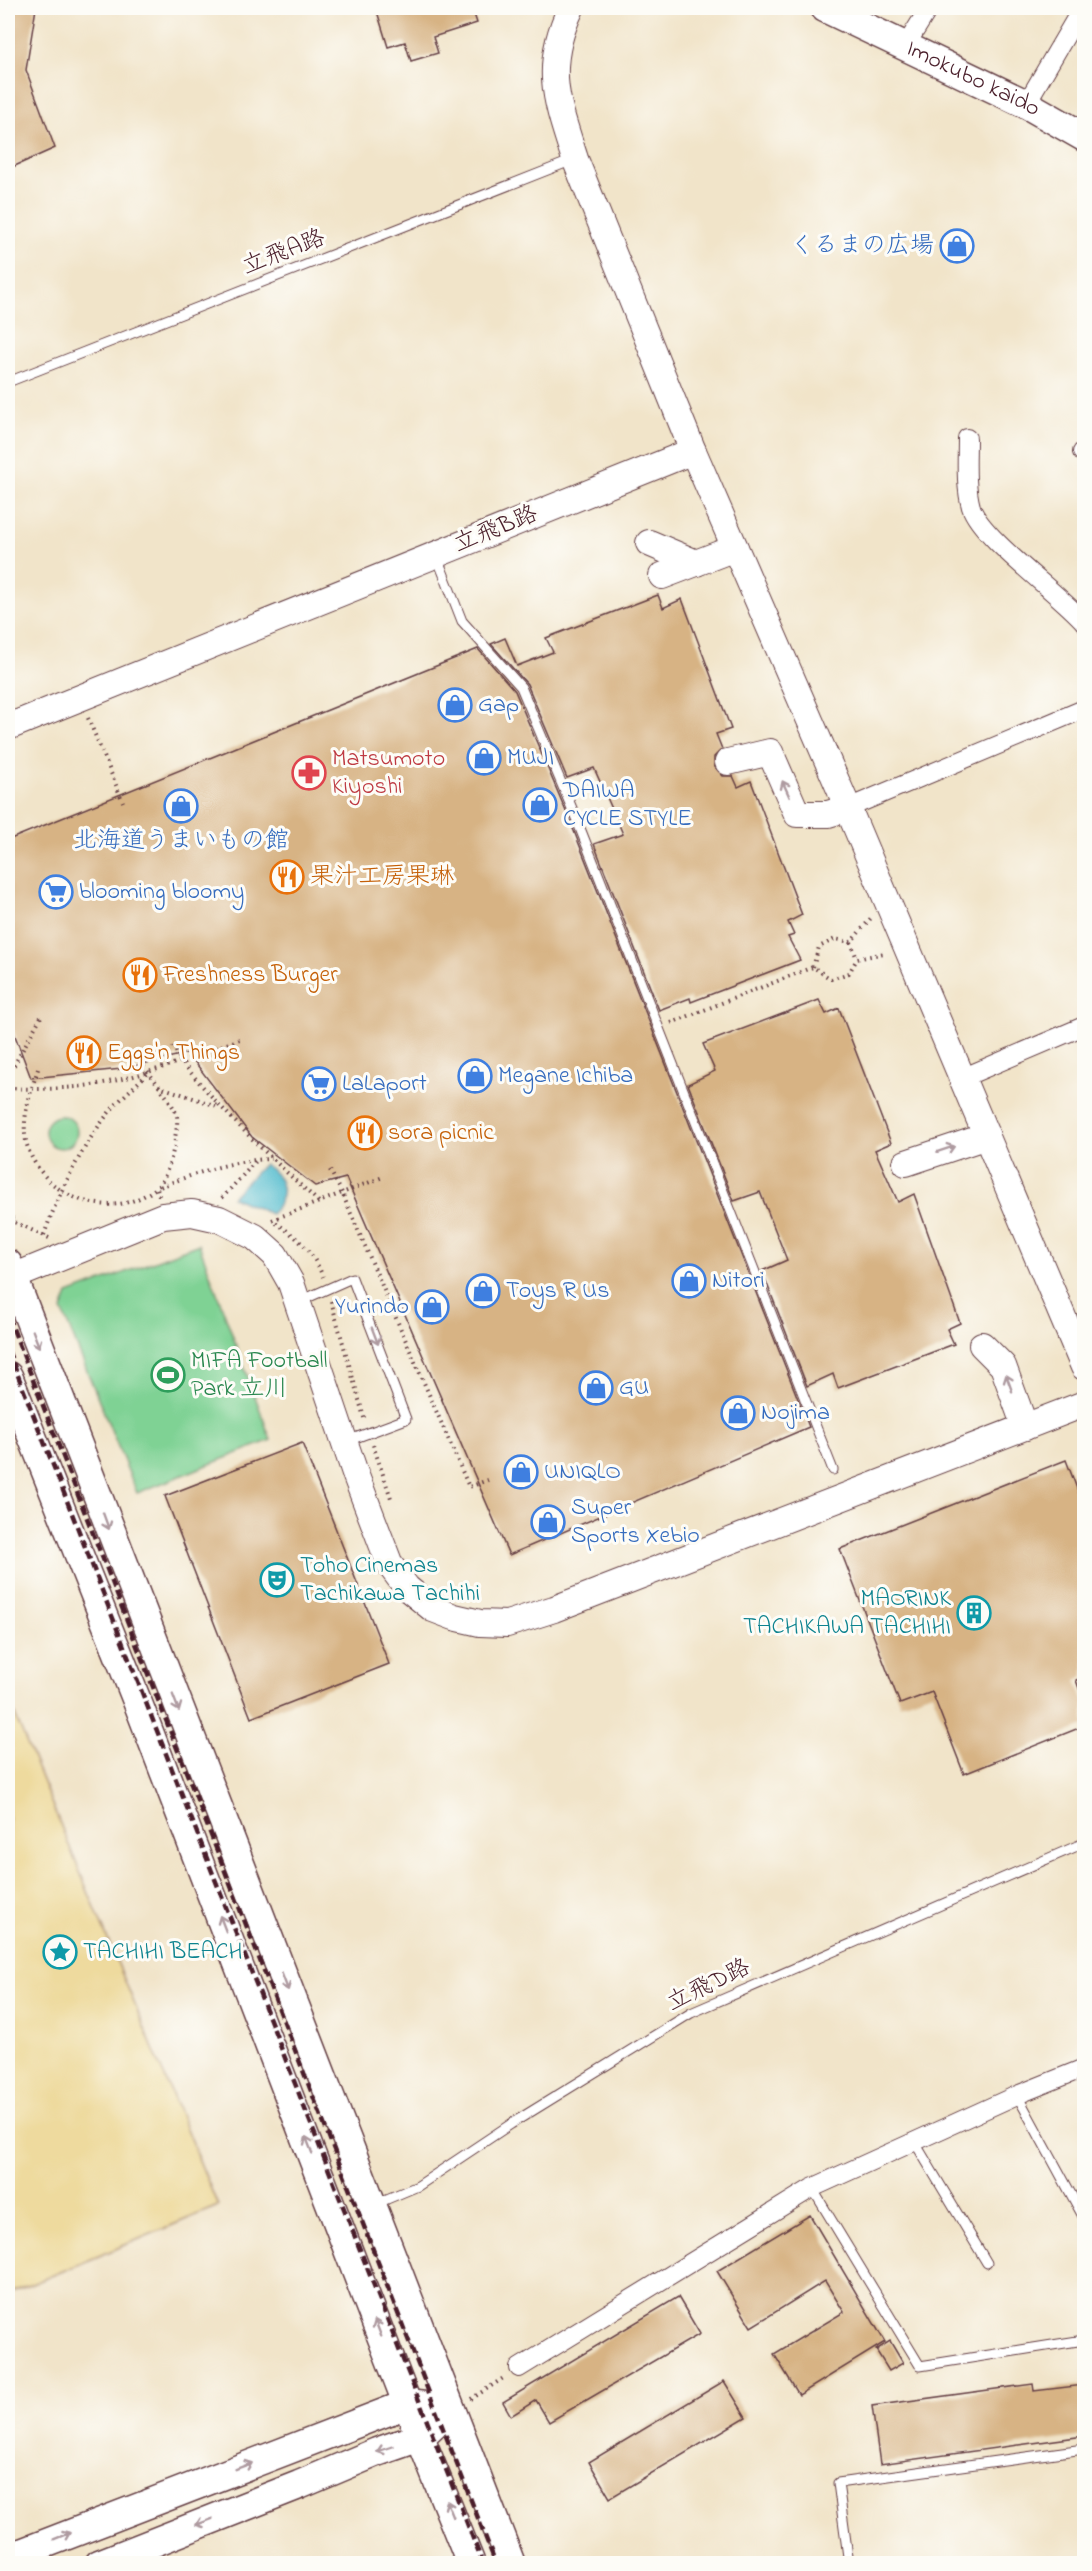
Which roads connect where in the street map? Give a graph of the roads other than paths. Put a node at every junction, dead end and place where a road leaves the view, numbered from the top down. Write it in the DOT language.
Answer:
graph roads {
  1 [pos="571,8"];
  2 [pos="825,8"];
  3 [pos="929,8"];
  4 [pos="1082,8"];
  5 [pos="906,45"];
  6 [pos="1026,104"];
  7 [pos="1084,137"];
  8 [pos="575,159"];
  9 [pos="8,382"];
  10 [pos="967,438"];
  11 [pos="693,451"];
  12 [pos="649,543"];
  13 [pos="735,548"];
  14 [pos="436,555"];
  15 [pos="696,563"];
  16 [pos="662,576"];
  17 [pos="1084,622"];
  18 [pos="1084,709"];
  19 [pos="8,728"];
  20 [pos="728,762"];
  21 [pos="849,808"];
  22 [pos="1084,1026"];
  23 [pos="962,1078"];
  24 [pos="987,1136"];
  25 [pos="906,1163"];
  26 [pos="9,1273"];
  27 [pos="298,1302"];
  28 [pos="982,1345"];
  29 [pos="1084,1367"];
  30 [pos="8,1376"];
  31 [pos="1084,1404"];
  32 [pos="1025,1427"];
  33 [pos="344,1442"];
  34 [pos="833,1470"];
  35 [pos="1084,1843"];
  36 [pos="1084,2068"];
  37 [pos="1017,2095"];
  38 [pos="914,2141"];
  39 [pos="812,2188"];
  40 [pos="372,2205"];
  41 [pos="1084,2218"];
  42 [pos="987,2263"];
  43 [pos="1084,2340"];
  44 [pos="519,2368"];
  45 [pos="407,2404"];
  46 [pos="461,2404"];
  47 [pos="420,2437"];
  48 [pos="1084,2449"];
  49 [pos="8,2558"];
  50 [pos="99,2564"];
  51 [pos="471,2564"];
  52 [pos="511,2564"];
  53 [pos="849,2564"];
  1 -- 8 [label="street"];
  2 -- 5 [label="main road, Imokubo kaido"];
  3 -- 5 [label="street"];
  4 -- 6 [label="street"];
  5 -- 6 [label="main road, Imokubo kaido"];
  6 -- 7 [label="main road, Imokubo kaido"];
  8 -- 9 [label="lane, 立飛A路"];
  8 -- 11 [label="street"];
  10 -- 17 [label="street"];
  11 -- 13 [label="street"];
  11 -- 14 [label="street, 立飛B路"];
  12 -- 15 [label="street"];
  13 -- 15 [label="street"];
  13 -- 21 [label="street"];
  14 -- 19 [label="street, 立飛B路"];
  14 -- 34 [label="lane"];
  15 -- 16 [label="street"];
  18 -- 21 [label="street"];
  21 -- 20 [label="street, one-way"];
  21 -- 23 [label="street"];
  22 -- 23 [label="street"];
  23 -- 24 [label="street"];
  25 -- 24 [label="street, one-way"];
  24 -- 29 [label="street"];
  26 -- 27 [label="street"];
  26 -- 40 [label="main road, one-way"];
  27 -- 33 [label="street"];
  27 -- 33 [label="lane, one-way"];
  32 -- 28 [label="street, one-way"];
  45 -- 30 [label="main road, one-way"];
  31 -- 32 [label="street"];
  32 -- 33 [label="street"];
  35 -- 40 [label="lane, 立飛D路"];
  36 -- 37 [label="street"];
  37 -- 38 [label="street"];
  37 -- 41 [label="lane"];
  38 -- 39 [label="street"];
  38 -- 42 [label="lane"];
  39 -- 43 [label="lane"];
  39 -- 44 [label="street"];
  40 -- 46 [label="main road"];
  45 -- 46 [label="main road"];
  45 -- 47 [label="main road"];
  49 -- 45 [label="main road, one-way"];
  46 -- 47 [label="main road"];
  46 -- 52 [label="main road"];
  47 -- 50 [label="main road, one-way"];
  51 -- 47 [label="main road, one-way"];
  48 -- 53 [label="lane"];
}
